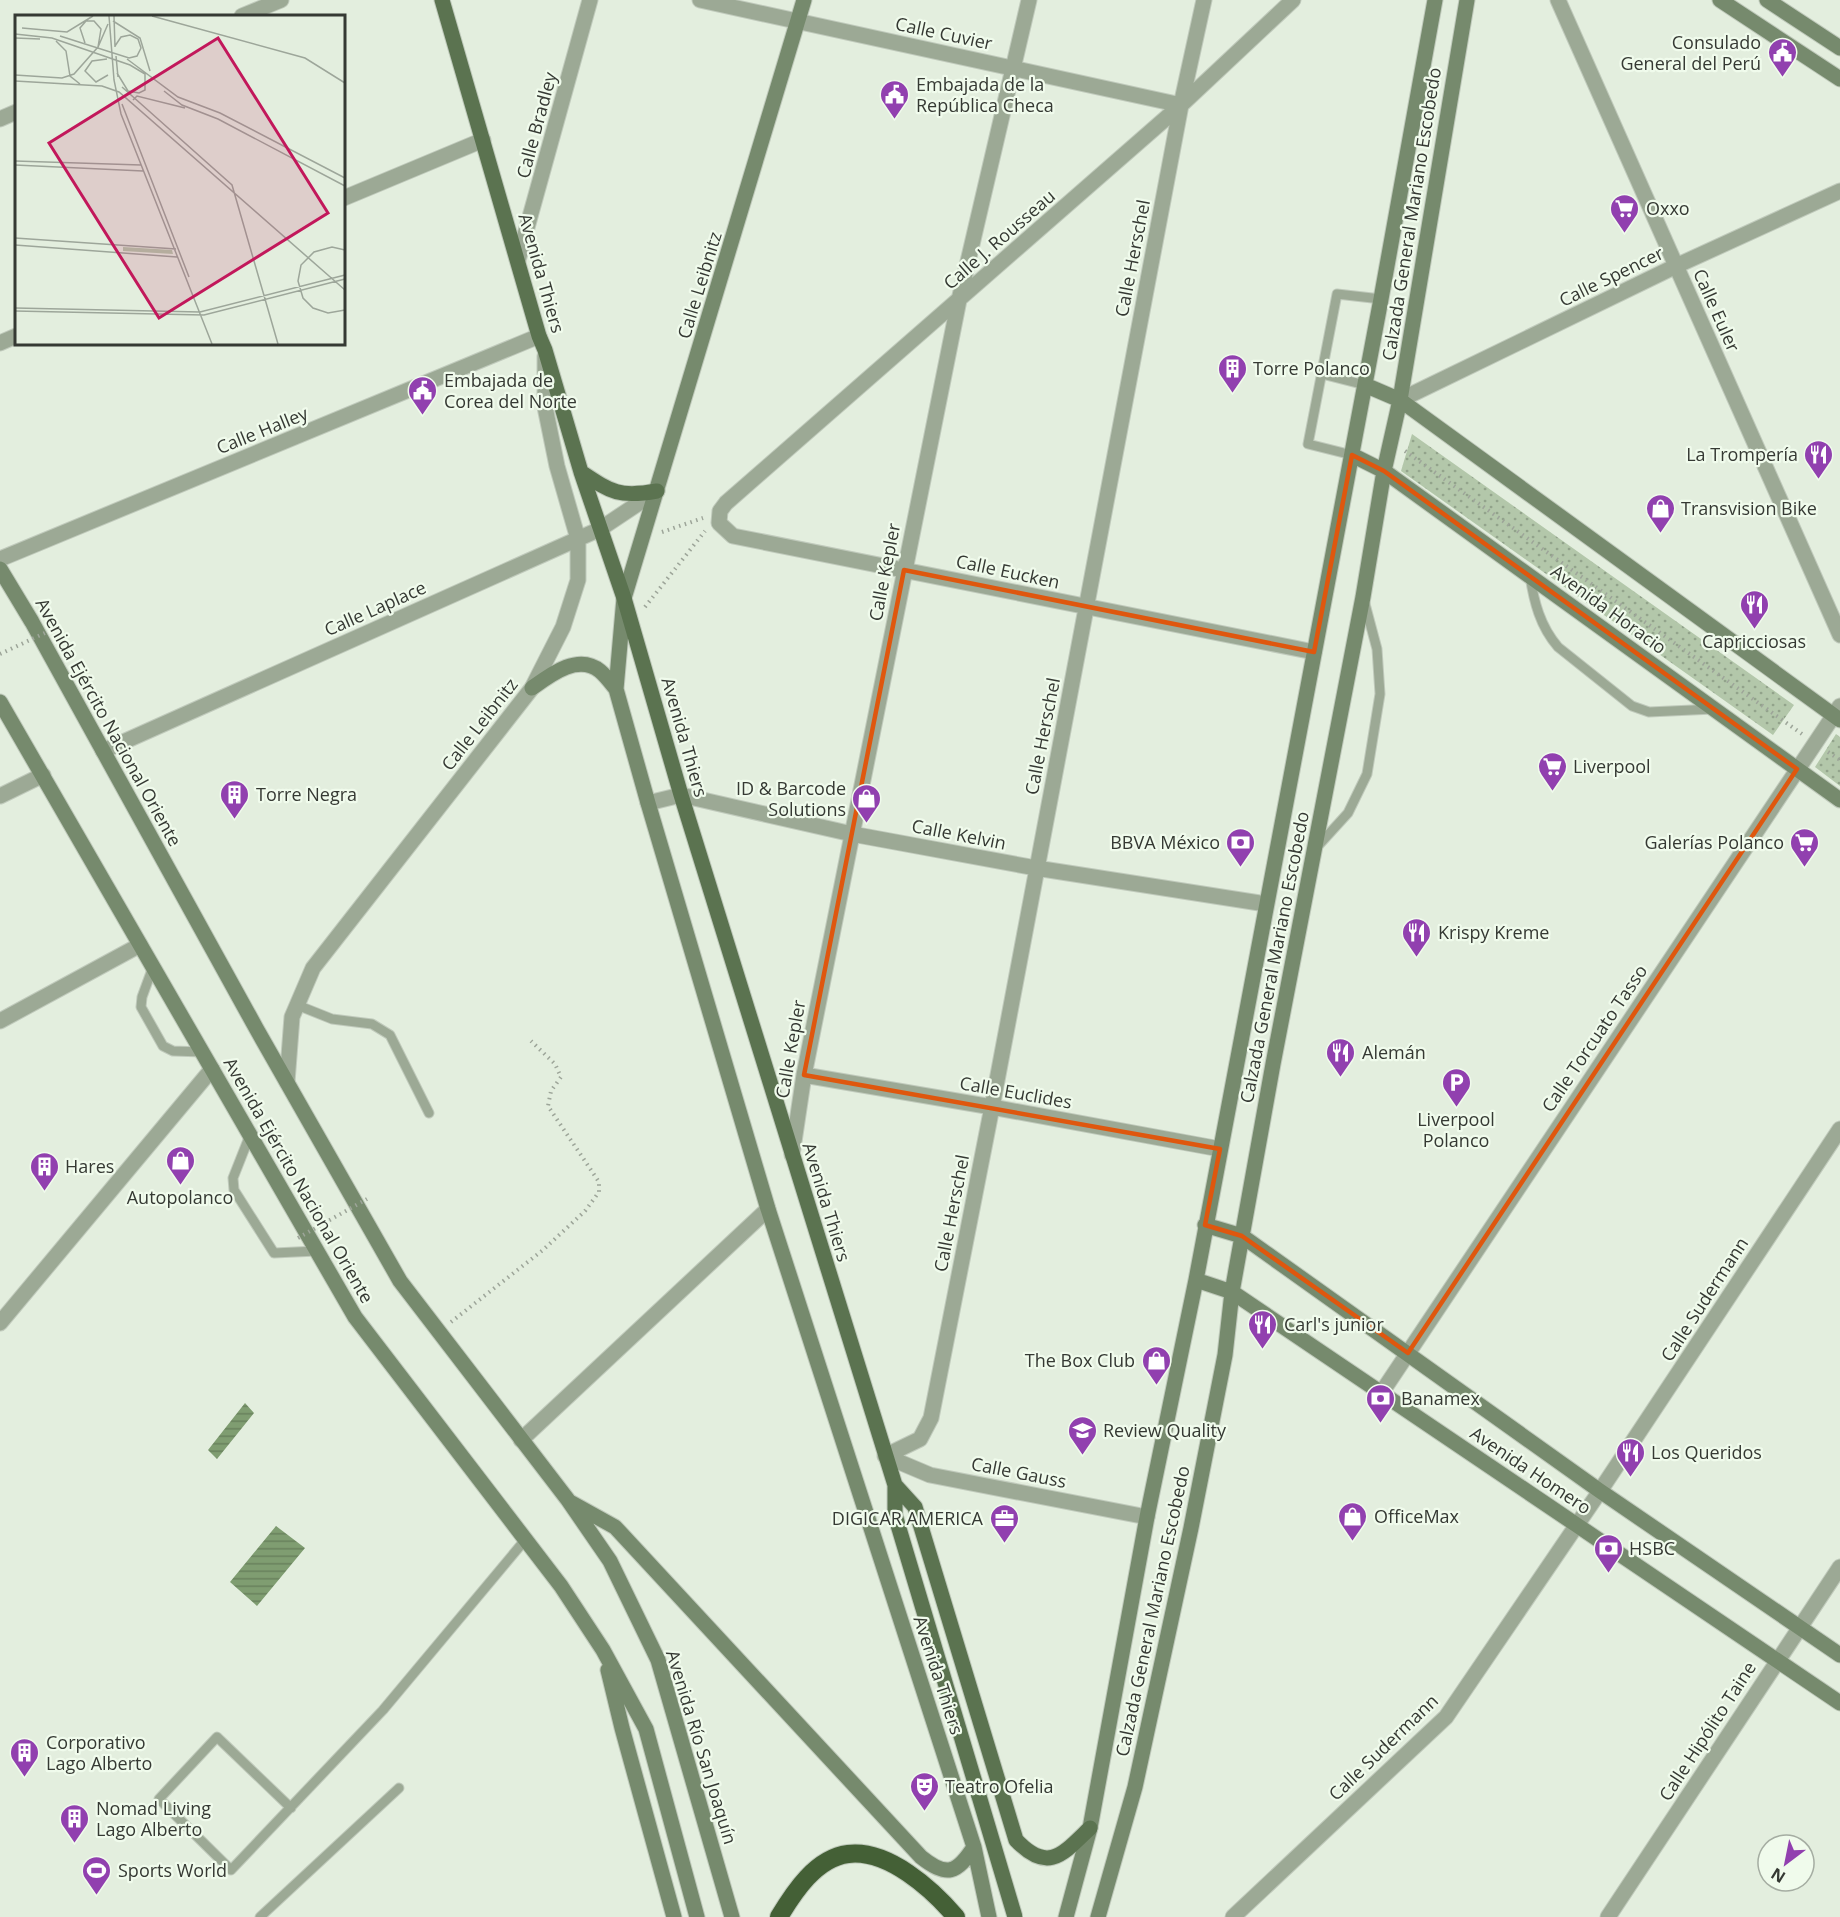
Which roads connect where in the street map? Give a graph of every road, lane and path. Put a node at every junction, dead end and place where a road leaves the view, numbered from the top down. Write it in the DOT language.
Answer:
graph roads {
  1 [pos="281,0"];
  2 [pos="442,0"];
  3 [pos="590,0"];
  4 [pos="700,0"];
  5 [pos="804,0"];
  6 [pos="1029,0"];
  7 [pos="1204,0"];
  8 [pos="1293,0"];
  9 [pos="1435,0"];
  10 [pos="1467,0"];
  11 [pos="1558,0"];
  12 [pos="1720,0"];
  13 [pos="1767,0"];
  14 [pos="244,15"];
  15 [pos="798,22"];
  16 [pos="1840,48"];
  17 [pos="1014,68"];
  18 [pos="1840,79"];
  19 [pos="1180,105"];
  20 [pos="15,112"];
  21 [pos="0,119"];
  22 [pos="483,140"];
  23 [pos="1840,191"];
  24 [pos="345,198"];
  25 [pos="519,260"];
  26 [pos="1676,266"];
  27 [pos="1381,299"];
  28 [pos="959,300"];
  29 [pos="15,336"];
  30 [pos="0,343"];
  31 [pos="542,343"];
  32 [pos="1322,375"];
  33 [pos="1365,385"];
  34 [pos="1400,400"];
  35 [pos="1391,441"];
  36 [pos="1352,455"];
  37 [pos="1384,471"];
  38 [pos="581,472"];
  39 [pos="657,491"];
  40 [pos="723,507"];
  41 [pos="600,529"];
  42 [pos="643,538"];
  43 [pos="578,539"];
  44 [pos="0,560"];
  45 [pos="0,569"];
  46 [pos="904,570"];
  47 [pos="1530,576"];
  48 [pos="1363,597"];
  49 [pos="624,598"];
  50 [pos="1086,607"];
  51 [pos="632,624"];
  52 [pos="47,632"];
  53 [pos="1840,635"];
  54 [pos="1314,652"];
  55 [pos="0,654"];
  56 [pos="532,688"];
  57 [pos="616,689"];
  58 [pos="0,702"];
  59 [pos="1714,709"];
  60 [pos="1838,713"];
  61 [pos="1815,743"];
  62 [pos="103,751"];
  63 [pos="1840,760"];
  64 [pos="1797,769"];
  65 [pos="43,775"];
  66 [pos="681,795"];
  67 [pos="0,796"];
  68 [pos="1840,800"];
  69 [pos="648,803"];
  70 [pos="852,834"];
  71 [pos="1313,851"];
  72 [pos="1036,868"];
  73 [pos="1266,904"];
  74 [pos="140,945"];
  75 [pos="153,967"];
  76 [pos="297,1005"];
  77 [pos="0,1021"];
  78 [pos="531,1041"];
  79 [pos="203,1052"];
  80 [pos="212,1069"];
  81 [pos="804,1075"];
  82 [pos="287,1082"];
  83 [pos="992,1107"];
  84 [pos="429,1113"];
  85 [pos="1840,1129"];
  86 [pos="250,1135"];
  87 [pos="1220,1149"];
  88 [pos="792,1155"];
  89 [pos="367,1199"];
  90 [pos="768,1209"];
  91 [pos="1205,1225"];
  92 [pos="1242,1236"];
  93 [pos="298,1238"];
  94 [pos="317,1251"];
  95 [pos="1196,1280"];
  96 [pos="1232,1292"];
  97 [pos="0,1323"];
  98 [pos="438,1332"];
  99 [pos="1408,1353"];
  100 [pos="1382,1392"];
  101 [pos="521,1440"];
  102 [pos="885,1456"];
  103 [pos="895,1485"];
  104 [pos="1600,1491"];
  105 [pos="568,1500"];
  106 [pos="1147,1517"];
  107 [pos="1577,1525"];
  108 [pos="525,1540"];
  109 [pos="1840,1567"];
  110 [pos="1800,1628"];
  111 [pos="603,1650"];
  112 [pos="1840,1654"];
  113 [pos="1777,1660"];
  114 [pos="1840,1703"];
  115 [pos="399,1788"];
  116 [pos="291,1808"];
  117 [pos="1090,1828"];
  118 [pos="974,1846"];
  119 [pos="260,1917"];
  120 [pos="674,1917"];
  121 [pos="697,1917"];
  122 [pos="732,1917"];
  123 [pos="779,1917"];
  124 [pos="956,1917"];
  125 [pos="989,1917"];
  126 [pos="1015,1917"];
  127 [pos="1066,1917"];
  128 [pos="1098,1917"];
  129 [pos="1233,1917"];
  130 [pos="1608,1917"];
  1 -- 14 [label="street"];
  2 -- 22 [label="main road, Avenida Thiers"];
  3 -- 25 [label="street, Calle Bradley"];
  4 -- 15 [label="street, Calle Cuvier"];
  5 -- 15 [label="main road, Calle Leibnitz"];
  6 -- 17 [label="street, Calle Kepler"];
  7 -- 19 [label="street, Calle Herschel"];
  8 -- 19 [label="street, Calle J. Rousseau"];
  9 -- 27 [label="main road, Calzada General Mariano Escobedo"];
  10 -- 34 [label="main road, Calzada General Mariano Escobedo"];
  11 -- 26 [label="street, Calle Euler"];
  12 -- 18 [label="main road"];
  13 -- 16 [label="main road"];
  15 -- 17 [label="street, Calle Cuvier"];
  15 -- 39 [label="main road, Calle Leibnitz"];
  17 -- 19 [label="street, Calle Cuvier"];
  17 -- 28 [label="street, Calle Kepler"];
  19 -- 28 [label="street, Calle J. Rousseau"];
  19 -- 50 [label="street, Calle Herschel"];
  20 -- 21 [label="street"];
  22 -- 24 [label="street"];
  22 -- 25 [label="main road, Avenida Thiers"];
  23 -- 26 [label="street, Calle Spencer"];
  25 -- 31 [label="main road, Avenida Thiers"];
  26 -- 34 [label="street, Calle Spencer"];
  26 -- 53 [label="street, Calle Euler"];
  27 -- 32 [label="lane"];
  27 -- 33 [label="main road, Calzada General Mariano Escobedo"];
  28 -- 40 [label="street, Calle J. Rousseau"];
  28 -- 46 [label="street, Calle Kepler"];
  29 -- 30 [label="street"];
  31 -- 38 [label="main road, Avenida Thiers"];
  31 -- 43 [label="street, Calle Leibnitz"];
  31 -- 44 [label="street, Calle Halley"];
  32 -- 33 [label="lane"];
  32 -- 36 [label="lane"];
  33 -- 34 [label="main road"];
  33 -- 36 [label="main road, Calzada General Mariano Escobedo"];
  34 -- 35 [label="main road, Calzada General Mariano Escobedo"];
  34 -- 60 [label="main road"];
  35 -- 37 [label="main road, Calzada General Mariano Escobedo"];
  35 -- 61 [label="path"];
  36 -- 37 [label="main road, Avenida Horacio"];
  36 -- 54 [label="main road, Calzada General Mariano Escobedo"];
  37 -- 47 [label="main road, Avenida Horacio"];
  37 -- 48 [label="main road, Calzada General Mariano Escobedo"];
  38 -- 39 [label="main road"];
  38 -- 41 [label="main road, Avenida Thiers"];
  39 -- 41 [label="street, Calle Laplace"];
  39 -- 42 [label="main road, Calle Leibnitz"];
  40 -- 42 [label="path"];
  40 -- 46 [label="street, Calle Eucken"];
  40 -- 51 [label="path"];
  41 -- 43 [label="street, Calle Laplace"];
  41 -- 49 [label="main road, Avenida Thiers"];
  42 -- 49 [label="main road, Calle Leibnitz"];
  43 -- 56 [label="street, Calle Leibnitz"];
  43 -- 62 [label="street, Calle Laplace"];
  45 -- 62 [label="main road, Avenida Ejército Nacional Oriente"];
  46 -- 50 [label="street, Calle Eucken"];
  46 -- 70 [label="street, Calle Kepler"];
  47 -- 59 [label="main road, Avenida Horacio"];
  47 -- 59 [label="lane"];
  48 -- 71 [label="main road, Calzada General Mariano Escobedo"];
  48 -- 71 [label="lane"];
  49 -- 51 [label="main road, Avenida Thiers"];
  49 -- 57 [label="main road, Calle Leibnitz"];
  50 -- 54 [label="street, Calle Eucken"];
  50 -- 72 [label="street, Calle Herschel"];
  51 -- 66 [label="main road, Avenida Thiers"];
  52 -- 55 [label="path, bridge"];
  54 -- 73 [label="main road, Calzada General Mariano Escobedo"];
  56 -- 57 [label="main road"];
  56 -- 76 [label="street, Calle Leibnitz"];
  57 -- 69 [label="main road, Avenida Thiers"];
  58 -- 65 [label="main road, Avenida Ejército Nacional Oriente"];
  59 -- 64 [label="main road, Avenida Horacio"];
  60 -- 61 [label="street, Calle Torcuato Tasso"];
  61 -- 63 [label="path"];
  61 -- 64 [label="street, Calle Torcuato Tasso"];
  62 -- 82 [label="main road, Avenida Ejército Nacional Oriente"];
  64 -- 68 [label="main road, Avenida Horacio"];
  64 -- 99 [label="street, Calle Torcuato Tasso"];
  65 -- 67 [label="street"];
  65 -- 74 [label="main road, Avenida Ejército Nacional Oriente"];
  66 -- 69 [label="street, Calle Kelvin"];
  66 -- 70 [label="street, Calle Kelvin"];
  66 -- 88 [label="main road, Avenida Thiers"];
  69 -- 90 [label="main road, Avenida Thiers"];
  70 -- 72 [label="street, Calle Kelvin"];
  70 -- 81 [label="street, Calle Kepler"];
  71 -- 92 [label="main road, Calzada General Mariano Escobedo"];
  72 -- 73 [label="street, Calle Kelvin"];
  72 -- 83 [label="street, Calle Herschel"];
  73 -- 87 [label="main road, Calzada General Mariano Escobedo"];
  74 -- 75 [label="main road, Avenida Ejército Nacional Oriente"];
  74 -- 77 [label="street"];
  75 -- 79 [label="main road, Avenida Ejército Nacional Oriente"];
  75 -- 79 [label="lane"];
  76 -- 82 [label="street, Calle Leibnitz"];
  76 -- 84 [label="lane"];
  78 -- 98 [label="path"];
  79 -- 80 [label="main road, Avenida Ejército Nacional Oriente"];
  80 -- 86 [label="main road, Avenida Ejército Nacional Oriente"];
  80 -- 97 [label="street"];
  81 -- 83 [label="street, Calle Euclides"];
  81 -- 88 [label="street, Calle Kepler"];
  82 -- 98 [label="main road, Avenida Ejército Nacional Oriente"];
  83 -- 87 [label="street, Calle Euclides"];
  83 -- 102 [label="street, Calle Herschel"];
  85 -- 104 [label="street, Calle Sudermann"];
  86 -- 94 [label="main road, Avenida Ejército Nacional Oriente"];
  86 -- 94 [label="lane"];
  87 -- 91 [label="main road, Calzada General Mariano Escobedo"];
  88 -- 102 [label="main road, Avenida Thiers"];
  89 -- 93 [label="path, bridge"];
  90 -- 101 [label="street"];
  90 -- 118 [label="main road, Avenida Thiers"];
  91 -- 92 [label="main road, Avenida Homero"];
  91 -- 95 [label="main road, Calzada General Mariano Escobedo"];
  92 -- 96 [label="main road, Calzada General Mariano Escobedo"];
  92 -- 99 [label="main road, Avenida Homero"];
  94 -- 108 [label="main road, Avenida Ejército Nacional Oriente"];
  95 -- 96 [label="main road, Avenida Homero"];
  95 -- 106 [label="main road, Calzada General Mariano Escobedo"];
  96 -- 100 [label="main road, Avenida Homero"];
  96 -- 128 [label="main road, Calzada General Mariano Escobedo"];
  98 -- 101 [label="main road, Avenida Ejército Nacional Oriente"];
  99 -- 100 [label="street, Calle Torcuato Tasso"];
  99 -- 104 [label="main road, Avenida Homero"];
  100 -- 107 [label="main road, Avenida Homero"];
  101 -- 105 [label="main road, Avenida Ejército Nacional Oriente"];
  102 -- 103 [label="main road, Avenida Thiers"];
  102 -- 106 [label="street, Calle Gauss"];
  103 -- 117 [label="main road"];
  103 -- 126 [label="main road, bridge"];
  104 -- 107 [label="street, Calle Sudermann"];
  104 -- 110 [label="main road, Avenida Homero"];
  105 -- 118 [label="main road"];
  105 -- 122 [label="main road, Avenida Río San Joaquín"];
  106 -- 117 [label="main road, Calzada General Mariano Escobedo"];
  107 -- 113 [label="main road, Avenida Homero"];
  107 -- 129 [label="street, Calle Sudermann"];
  108 -- 111 [label="main road, Avenida Ejército Nacional Oriente"];
  108 -- 116 [label="lane"];
  109 -- 110 [label="street, Calle Hipólito Taine"];
  110 -- 112 [label="main road, Avenida Homero"];
  110 -- 113 [label="street, Calle Hipólito Taine"];
  111 -- 120 [label="main road"];
  111 -- 121 [label="main road"];
  113 -- 114 [label="main road, Avenida Homero"];
  113 -- 130 [label="street, Calle Hipólito Taine"];
  115 -- 119 [label="lane"];
  116 -- 116 [label="lane"];
  117 -- 127 [label="main road, Calzada General Mariano Escobedo"];
  118 -- 125 [label="main road, Avenida Thiers"];
  123 -- 124 [label="highway"];
}
